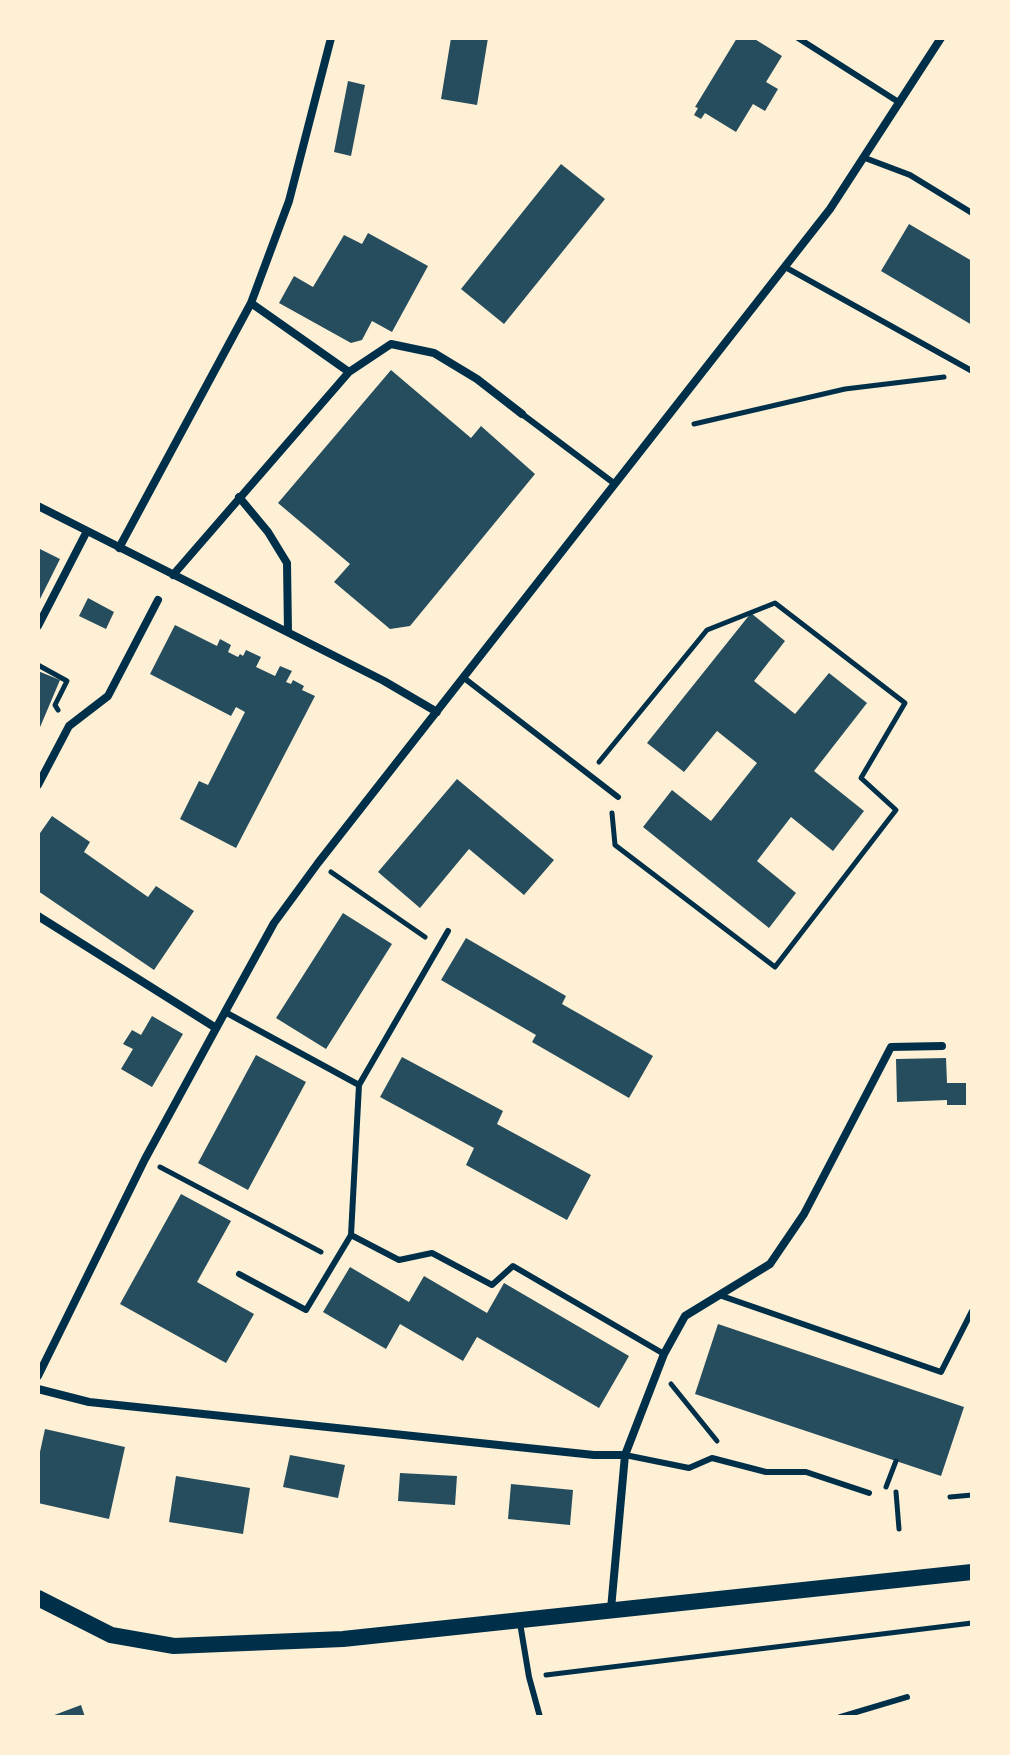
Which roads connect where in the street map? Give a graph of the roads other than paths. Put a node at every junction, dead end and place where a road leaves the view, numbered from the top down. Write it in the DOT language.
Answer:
graph roads {
  1 [pos="331,38"];
  2 [pos="798,38"];
  3 [pos="941,38"];
  4 [pos="900,103"];
  5 [pos="865,158"];
  6 [pos="972,213"];
  7 [pos="785,267"];
  8 [pos="251,303"];
  9 [pos="972,371"];
  10 [pos="349,372"];
  11 [pos="522,414"];
  12 [pos="615,484"];
  13 [pos="239,497"];
  14 [pos="38,506"];
  15 [pos="87,531"];
  16 [pos="119,548"];
  17 [pos="173,575"];
  18 [pos="158,600"];
  19 [pos="38,626"];
  20 [pos="288,632"];
  21 [pos="464,678"];
  22 [pos="437,712"];
  23 [pos="38,785"];
  24 [pos="618,797"];
  25 [pos="38,916"];
  26 [pos="448,931"];
  27 [pos="225,1012"];
  28 [pos="216,1028"];
  29 [pos="942,1046"];
  30 [pos="359,1085"];
  31 [pos="351,1235"];
  32 [pos="239,1274"];
  33 [pos="719,1295"];
  34 [pos="972,1311"];
  35 [pos="664,1354"];
  36 [pos="38,1376"];
  37 [pos="38,1389"];
  38 [pos="625,1455"];
  39 [pos="869,1493"];
  40 [pos="972,1572"];
  41 [pos="38,1598"];
  42 [pos="611,1609"];
  43 [pos="520,1619"];
  44 [pos="907,1697"];
  45 [pos="540,1717"];
  46 [pos="840,1717"];
  1 -- 8 [label="street"];
  2 -- 4 [label="lane"];
  3 -- 4 [label="street"];
  4 -- 5 [label="street"];
  5 -- 6 [label="lane"];
  5 -- 7 [label="street"];
  7 -- 9 [label="lane"];
  7 -- 12 [label="street"];
  8 -- 10 [label="street"];
  8 -- 16 [label="street"];
  10 -- 11 [label="street"];
  10 -- 13 [label="street"];
  11 -- 12 [label="lane"];
  12 -- 21 [label="street"];
  13 -- 17 [label="street"];
  13 -- 20 [label="street"];
  14 -- 15 [label="street"];
  15 -- 16 [label="street"];
  15 -- 19 [label="street"];
  16 -- 17 [label="street"];
  17 -- 20 [label="street"];
  18 -- 23 [label="street"];
  20 -- 22 [label="street"];
  21 -- 22 [label="street"];
  21 -- 24 [label="lane"];
  22 -- 27 [label="street"];
  25 -- 28 [label="street"];
  26 -- 30 [label="lane"];
  27 -- 28 [label="street"];
  27 -- 30 [label="lane"];
  28 -- 36 [label="street"];
  29 -- 33 [label="street"];
  30 -- 31 [label="lane"];
  31 -- 32 [label="lane"];
  31 -- 35 [label="lane"];
  33 -- 34 [label="lane"];
  33 -- 35 [label="street"];
  35 -- 38 [label="street"];
  37 -- 38 [label="street"];
  38 -- 39 [label="lane"];
  38 -- 42 [label="street"];
  40 -- 42 [label="main road"];
  41 -- 43 [label="main road"];
  42 -- 43 [label="main road"];
  43 -- 45 [label="lane"];
  44 -- 46 [label="lane"];
}
